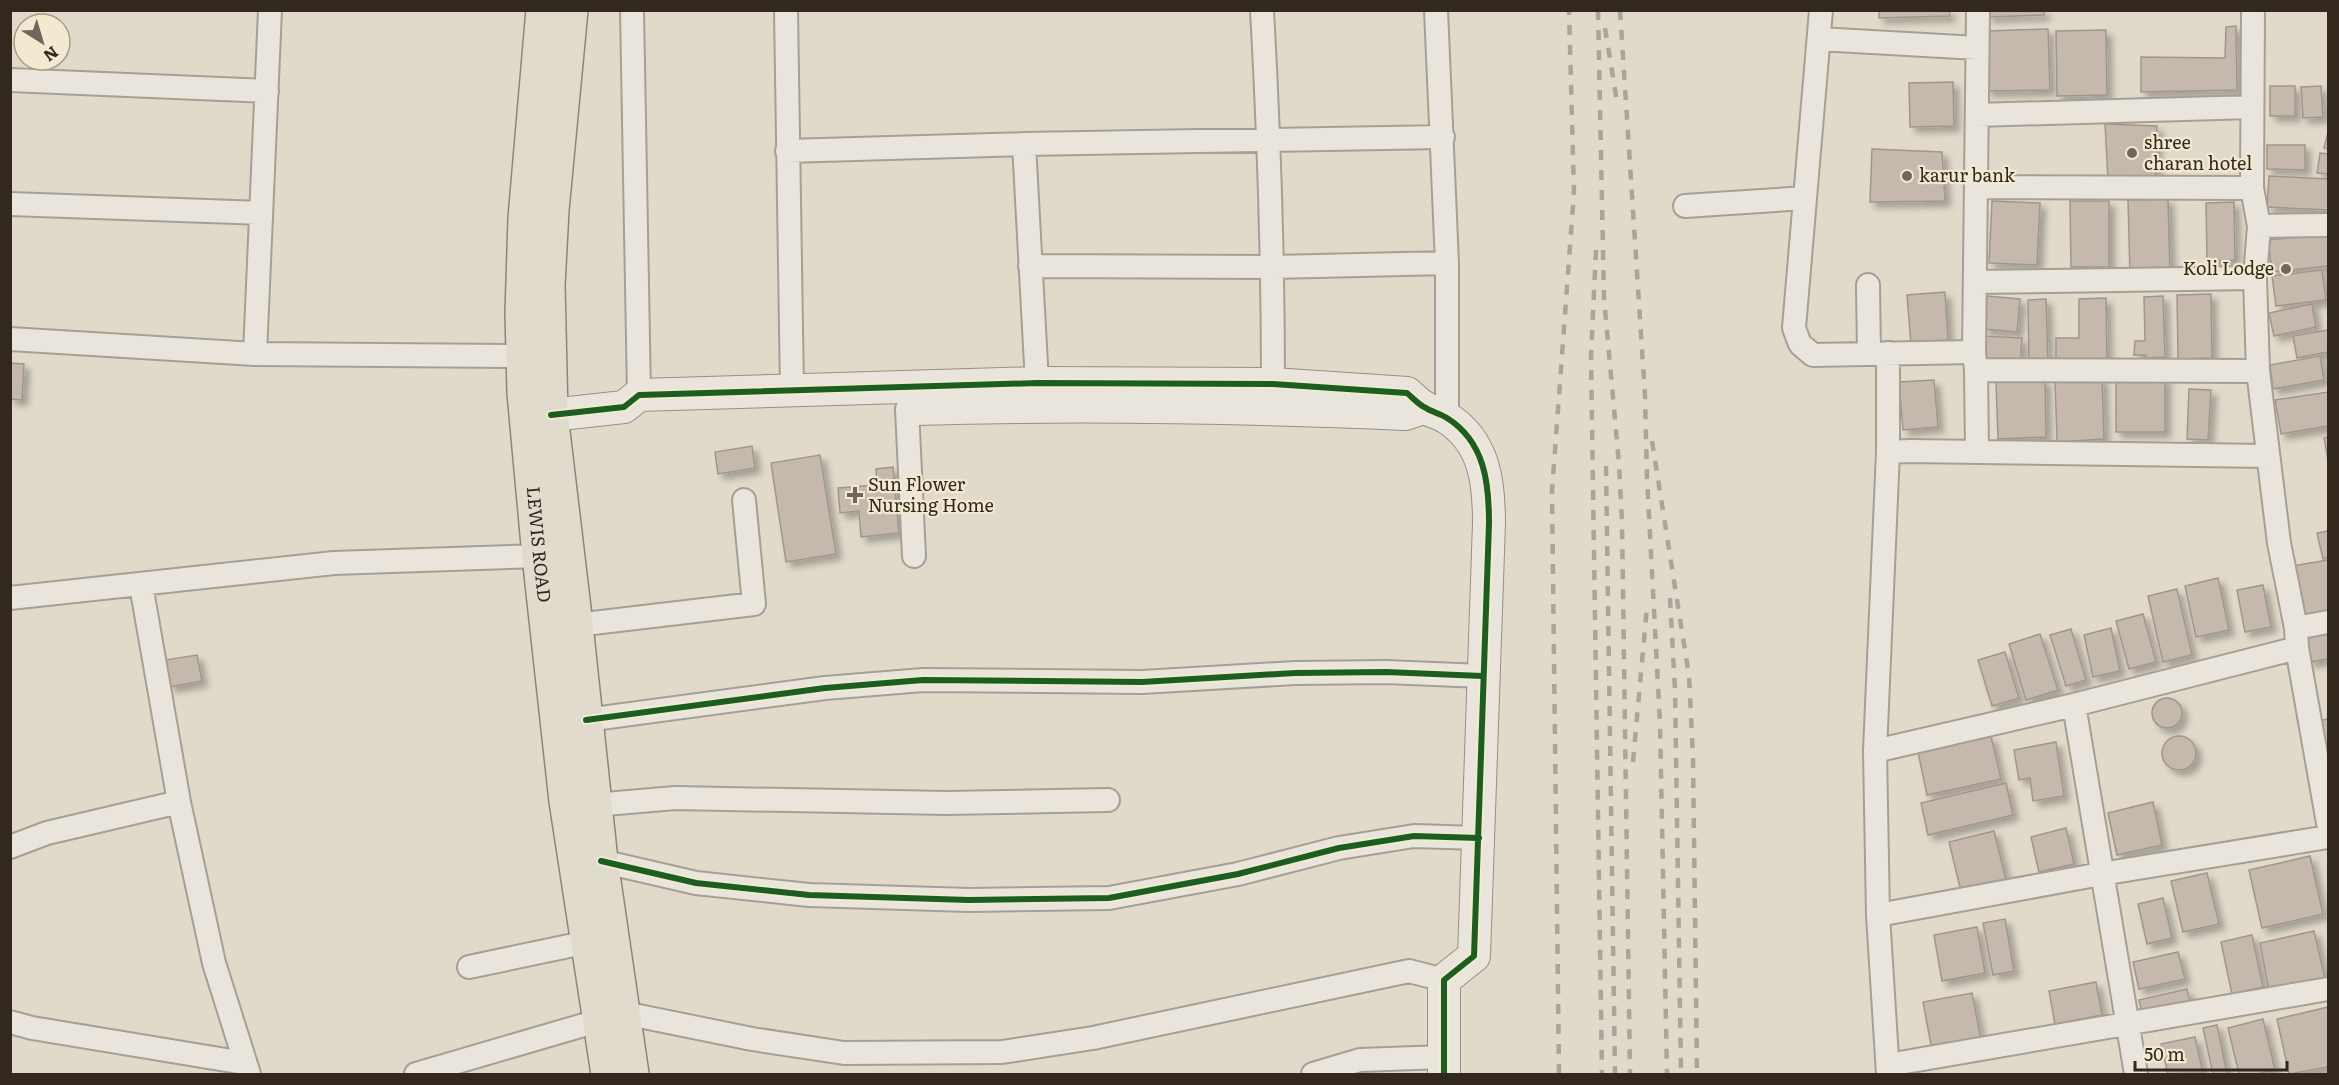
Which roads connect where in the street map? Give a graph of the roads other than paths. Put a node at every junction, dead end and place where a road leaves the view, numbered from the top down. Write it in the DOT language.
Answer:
graph roads {
  1 [pos="270,10"];
  2 [pos="543,10"];
  3 [pos="571,10"];
  4 [pos="632,10"];
  5 [pos="786,10"];
  6 [pos="1262,10"];
  7 [pos="1436,10"];
  8 [pos="1821,10"];
  9 [pos="1978,10"];
  10 [pos="2253,10"];
  11 [pos="1819,39"];
  12 [pos="1977,48"];
  13 [pos="10,80"];
  14 [pos="267,90"];
  15 [pos="2252,107"];
  16 [pos="1977,115"];
  17 [pos="1443,137"];
  18 [pos="1270,141"];
  19 [pos="1024,144"];
  20 [pos="787,151"];
  21 [pos="1976,187"];
  22 [pos="2252,188"];
  23 [pos="1805,198"];
  24 [pos="10,204"];
  25 [pos="1685,206"];
  26 [pos="261,213"];
  27 [pos="2328,225"];
  28 [pos="2259,226"];
  29 [pos="1447,263"];
  30 [pos="1030,266"];
  31 [pos="1273,267"];
  32 [pos="2256,278"];
  33 [pos="1976,282"];
  34 [pos="1868,285"];
  35 [pos="10,339"];
  36 [pos="255,354"];
  37 [pos="1879,354"];
  38 [pos="522,356"];
  39 [pos="1975,361"];
  40 [pos="2258,371"];
  41 [pos="1038,383"];
  42 [pos="1273,384"];
  43 [pos="792,392"];
  44 [pos="631,401"];
  45 [pos="907,410"];
  46 [pos="1436,413"];
  47 [pos="551,415"];
  48 [pos="1888,452"];
  49 [pos="1977,452"];
  50 [pos="2268,456"];
  51 [pos="744,500"];
  52 [pos="539,556"];
  53 [pos="914,556"];
  54 [pos="141,585"];
  55 [pos="10,598"];
  56 [pos="2328,622"];
  57 [pos="576,625"];
  58 [pos="2296,638"];
  59 [pos="1482,676"];
  60 [pos="2074,705"];
  61 [pos="586,720"];
  62 [pos="1875,751"];
  63 [pos="1108,800"];
  64 [pos="179,802"];
  65 [pos="594,805"];
  66 [pos="2328,823"];
  67 [pos="2328,837"];
  68 [pos="1479,838"];
  69 [pos="10,847"];
  70 [pos="601,861"];
  71 [pos="2101,874"];
  72 [pos="1878,915"];
  73 [pos="588,942"];
  74 [pos="469,967"];
  75 [pos="1444,980"];
  76 [pos="2328,989"];
  77 [pos="612,1017"];
  78 [pos="10,1022"];
  79 [pos="2127,1023"];
  80 [pos="1444,1066"];
  81 [pos="246,1069"];
  82 [pos="1888,1070"];
  83 [pos="416,1074"];
  84 [pos="608,1074"];
  85 [pos="632,1074"];
  86 [pos="1313,1074"];
  87 [pos="2136,1074"];
  1 -- 14 [label="street"];
  2 -- 38 [label="main road, LEWIS ROAD"];
  3 -- 47 [label="main road, LEWIS ROAD"];
  4 -- 44 [label="street"];
  5 -- 20 [label="street"];
  6 -- 18 [label="street"];
  7 -- 17 [label="street"];
  8 -- 11 [label="street"];
  9 -- 12 [label="street"];
  10 -- 15 [label="street"];
  11 -- 12 [label="street"];
  11 -- 23 [label="street"];
  12 -- 16 [label="street"];
  13 -- 14 [label="street"];
  14 -- 26 [label="street"];
  15 -- 16 [label="street"];
  15 -- 22 [label="street"];
  16 -- 21 [label="street"];
  17 -- 18 [label="street"];
  17 -- 29 [label="street"];
  18 -- 19 [label="street"];
  18 -- 31 [label="street"];
  19 -- 20 [label="street"];
  19 -- 30 [label="street"];
  20 -- 43 [label="street"];
  21 -- 22 [label="street"];
  21 -- 33 [label="street"];
  22 -- 28 [label="street"];
  23 -- 25 [label="street"];
  23 -- 37 [label="street"];
  24 -- 26 [label="street"];
  26 -- 36 [label="street"];
  27 -- 28 [label="street"];
  28 -- 32 [label="street"];
  29 -- 31 [label="street"];
  29 -- 46 [label="street"];
  30 -- 31 [label="street"];
  30 -- 41 [label="street"];
  31 -- 42 [label="street"];
  32 -- 33 [label="street"];
  32 -- 40 [label="street"];
  33 -- 39 [label="street"];
  34 -- 37 [label="street"];
  35 -- 36 [label="street"];
  36 -- 38 [label="street"];
  37 -- 39 [label="street"];
  37 -- 48 [label="street"];
  38 -- 52 [label="main road, LEWIS ROAD"];
  39 -- 40 [label="street"];
  39 -- 49 [label="street"];
  40 -- 50 [label="street"];
  41 -- 42 [label="street"];
  41 -- 43 [label="street"];
  42 -- 46 [label="street"];
  43 -- 44 [label="street"];
  44 -- 45 [label="street"];
  44 -- 47 [label="street"];
  45 -- 46 [label="street"];
  45 -- 53 [label="street"];
  46 -- 59 [label="street"];
  47 -- 57 [label="main road, LEWIS ROAD"];
  48 -- 49 [label="street"];
  48 -- 62 [label="street"];
  49 -- 50 [label="street"];
  50 -- 58 [label="street"];
  51 -- 57 [label="street"];
  52 -- 54 [label="street"];
  52 -- 73 [label="main road, LEWIS ROAD"];
  54 -- 55 [label="street"];
  54 -- 64 [label="street"];
  56 -- 58 [label="street"];
  57 -- 61 [label="main road, LEWIS ROAD"];
  58 -- 60 [label="street"];
  58 -- 66 [label="street"];
  59 -- 61 [label="street"];
  59 -- 68 [label="street"];
  60 -- 62 [label="street"];
  60 -- 71 [label="street"];
  61 -- 65 [label="main road, LEWIS ROAD"];
  62 -- 72 [label="street"];
  63 -- 65 [label="street"];
  64 -- 69 [label="street"];
  64 -- 81 [label="street"];
  65 -- 70 [label="main road, LEWIS ROAD"];
  67 -- 71 [label="street"];
  68 -- 70 [label="street"];
  68 -- 75 [label="street"];
  70 -- 77 [label="main road, LEWIS ROAD"];
  71 -- 72 [label="street"];
  71 -- 79 [label="street"];
  72 -- 82 [label="street"];
  73 -- 74 [label="street"];
  73 -- 77 [label="main road, LEWIS ROAD"];
  75 -- 77 [label="street"];
  75 -- 80 [label="street"];
  76 -- 79 [label="street"];
  77 -- 83 [label="street"];
  77 -- 84 [label="main road, LEWIS ROAD"];
  77 -- 85 [label="main road, LEWIS ROAD"];
  78 -- 81 [label="street"];
  79 -- 82 [label="street"];
  79 -- 87 [label="street"];
  80 -- 86 [label="street"];
}
